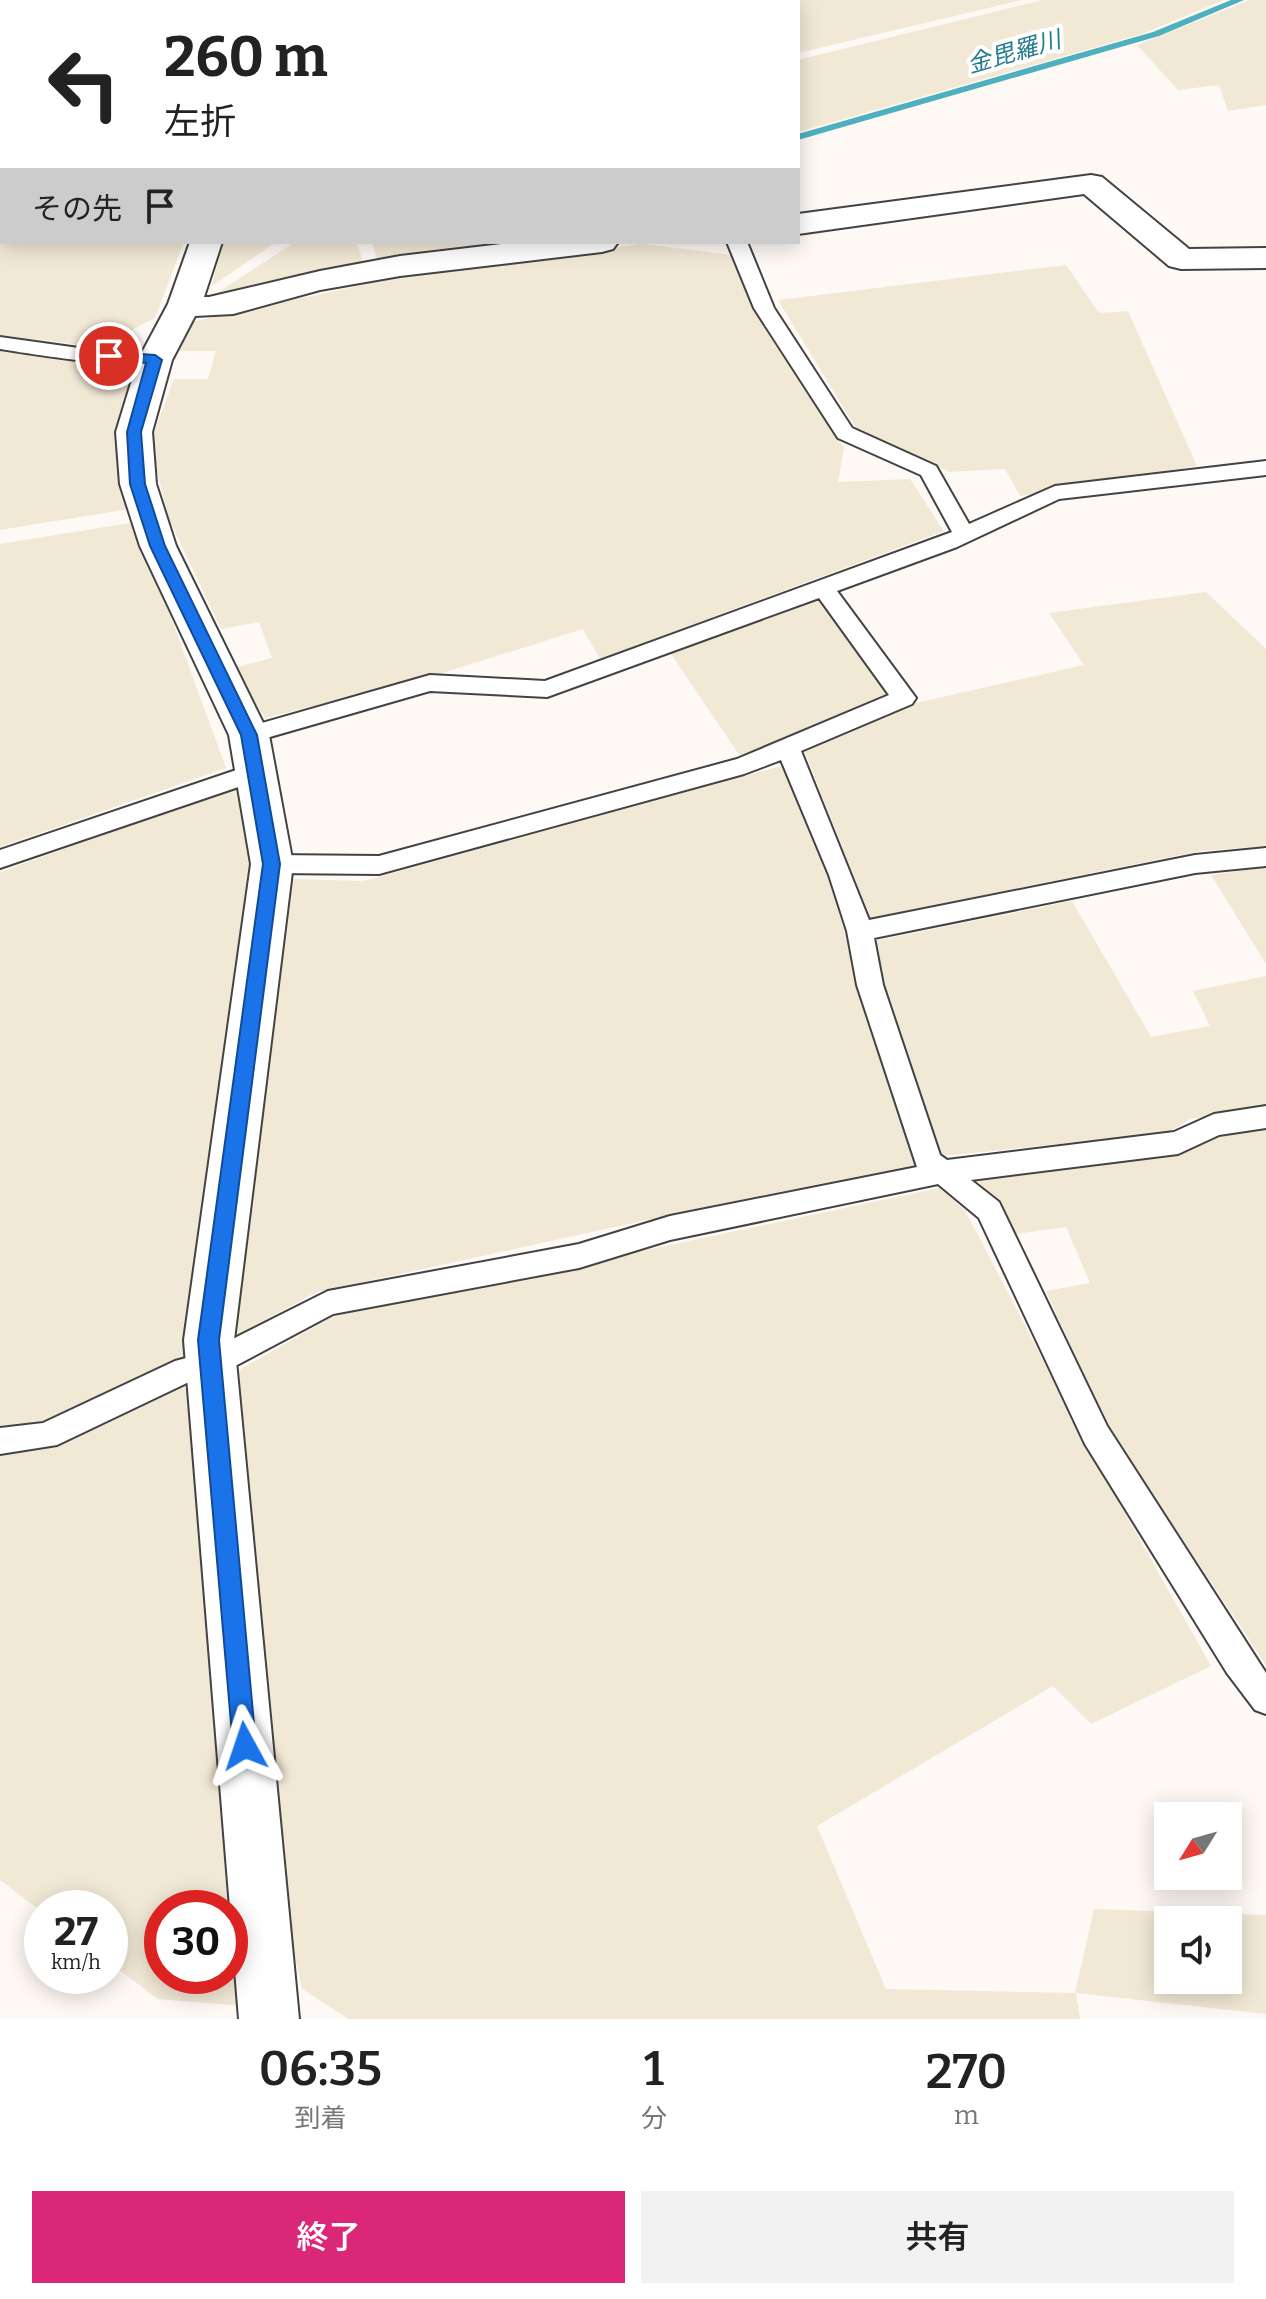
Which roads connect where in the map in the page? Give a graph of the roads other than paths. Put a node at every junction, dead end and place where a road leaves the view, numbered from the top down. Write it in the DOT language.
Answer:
graph roads {
  1 [pos="800,224"];
  2 [pos="205,244"];
  3 [pos="585,244"];
  4 [pos="738,244"];
  5 [pos="1266,258"];
  6 [pos="185,304"];
  7 [pos="0,343"];
  8 [pos="155,360"];
  9 [pos="1266,468"];
  10 [pos="964,535"];
  11 [pos="823,588"];
  12 [pos="788,748"];
  13 [pos="252,754"];
  14 [pos="1266,857"];
  15 [pos="0,859"];
  16 [pos="272,864"];
  17 [pos="860,931"];
  18 [pos="1266,1117"];
  19 [pos="942,1172"];
  20 [pos="210,1365"];
  21 [pos="0,1441"];
  22 [pos="1266,1699"];
  23 [pos="269,2019"];
  1 -- 5 [label="street"];
  2 -- 6 [label="street"];
  3 -- 6 [label="street"];
  4 -- 10 [label="lane"];
  6 -- 8 [label="street"];
  7 -- 8 [label="lane"];
  8 -- 13 [label="street"];
  9 -- 10 [label="lane"];
  10 -- 11 [label="lane"];
  11 -- 12 [label="lane"];
  11 -- 13 [label="lane"];
  12 -- 16 [label="lane"];
  12 -- 17 [label="lane"];
  13 -- 15 [label="lane"];
  13 -- 16 [label="street"];
  14 -- 17 [label="lane"];
  16 -- 20 [label="street"];
  17 -- 19 [label="lane"];
  18 -- 19 [label="lane"];
  19 -- 20 [label="lane"];
  19 -- 22 [label="lane"];
  20 -- 21 [label="lane"];
  20 -- 23 [label="street"];
}
